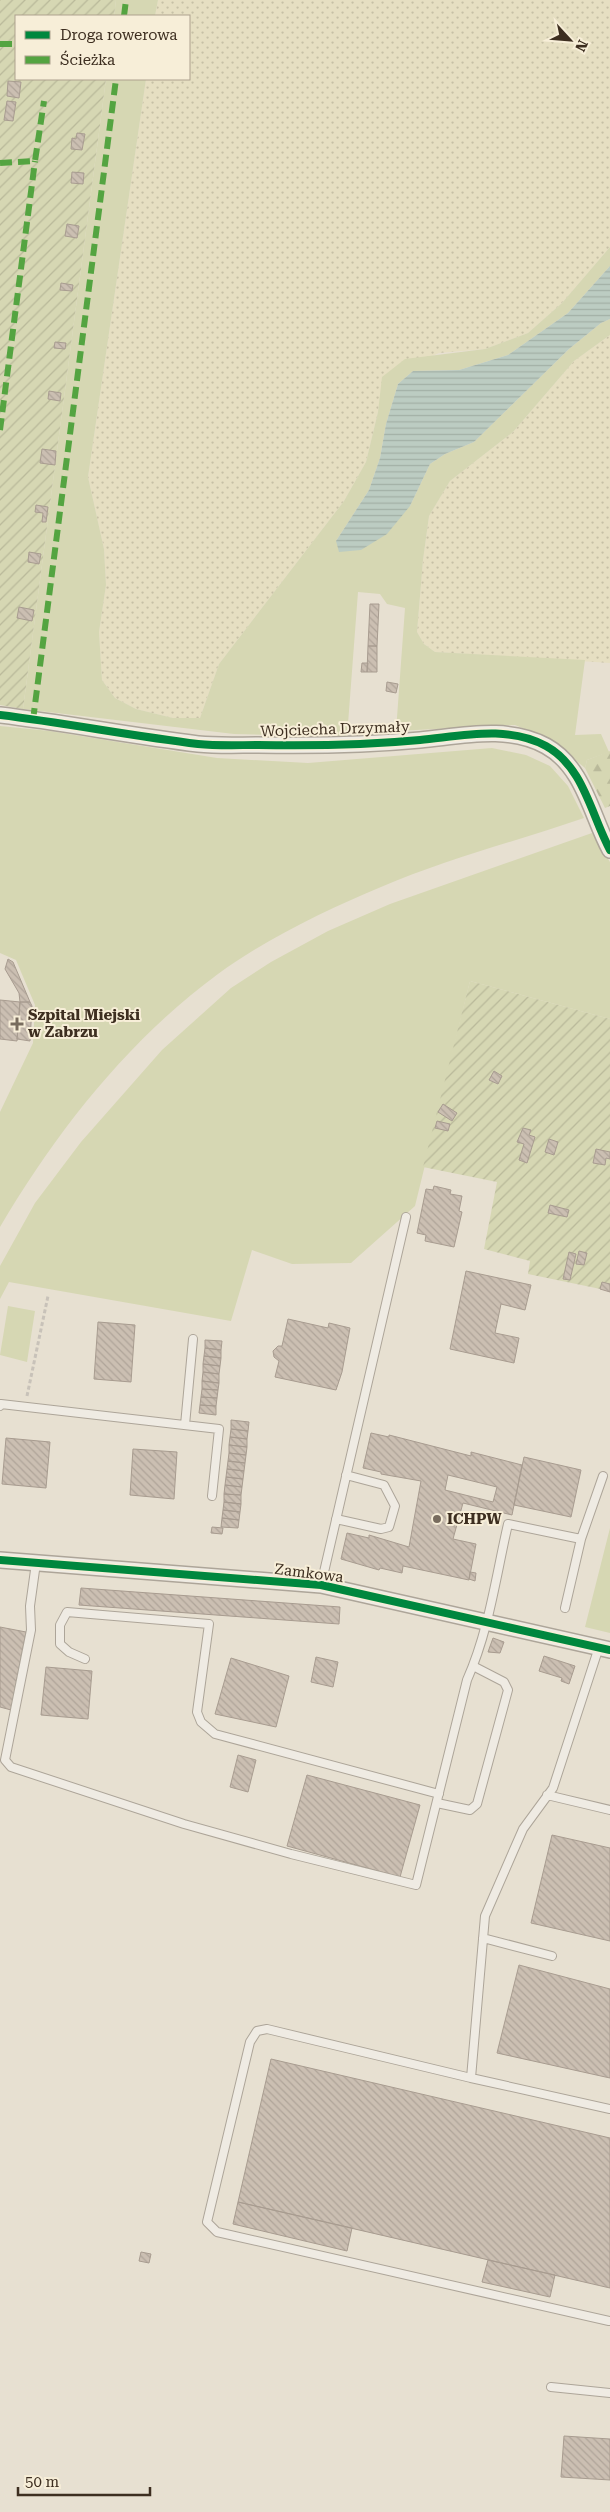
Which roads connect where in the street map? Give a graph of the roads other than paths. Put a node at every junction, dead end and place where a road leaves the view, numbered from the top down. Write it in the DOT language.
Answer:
graph roads {
  1 [pos="0,715"];
  2 [pos="610,850"];
  3 [pos="406,1217"];
  4 [pos="193,1339"];
  5 [pos="0,1406"];
  6 [pos="185,1425"];
  7 [pos="346,1475"];
  8 [pos="604,1476"];
  9 [pos="212,1496"];
  10 [pos="336,1518"];
  11 [pos="581,1539"];
  12 [pos="0,1560"];
  13 [pos="36,1563"];
  14 [pos="321,1586"];
  15 [pos="565,1608"];
  16 [pos="487,1621"];
  17 [pos="605,1648"];
  18 [pos="85,1659"];
  19 [pos="473,1666"];
  20 [pos="439,1794"];
  21 [pos="547,1795"];
  22 [pos="437,1803"];
  23 [pos="610,1810"];
  24 [pos="484,1938"];
  25 [pos="552,1956"];
  26 [pos="471,2078"];
  27 [pos="610,2109"];
  28 [pos="610,2321"];
  29 [pos="551,2387"];
  30 [pos="610,2394"];
  1 -- 2 [label="street, Wojciecha Drzymały"];
  3 -- 7 [label="lane"];
  4 -- 6 [label="lane"];
  5 -- 6 [label="lane"];
  6 -- 9 [label="lane"];
  7 -- 10 [label="lane"];
  7 -- 10 [label="lane"];
  8 -- 11 [label="lane"];
  10 -- 14 [label="lane"];
  11 -- 15 [label="lane"];
  11 -- 16 [label="lane"];
  12 -- 13 [label="street, Zamkowa"];
  13 -- 14 [label="street, Zamkowa"];
  13 -- 22 [label="lane"];
  14 -- 16 [label="street, Zamkowa"];
  16 -- 17 [label="street, Zamkowa"];
  16 -- 19 [label="lane"];
  17 -- 21 [label="lane"];
  18 -- 20 [label="lane"];
  19 -- 20 [label="lane"];
  19 -- 22 [label="lane"];
  20 -- 22 [label="lane"];
  21 -- 23 [label="lane"];
  21 -- 24 [label="lane"];
  24 -- 25 [label="lane"];
  24 -- 26 [label="lane"];
  26 -- 27 [label="lane"];
  26 -- 28 [label="lane"];
  29 -- 30 [label="lane"];
}
